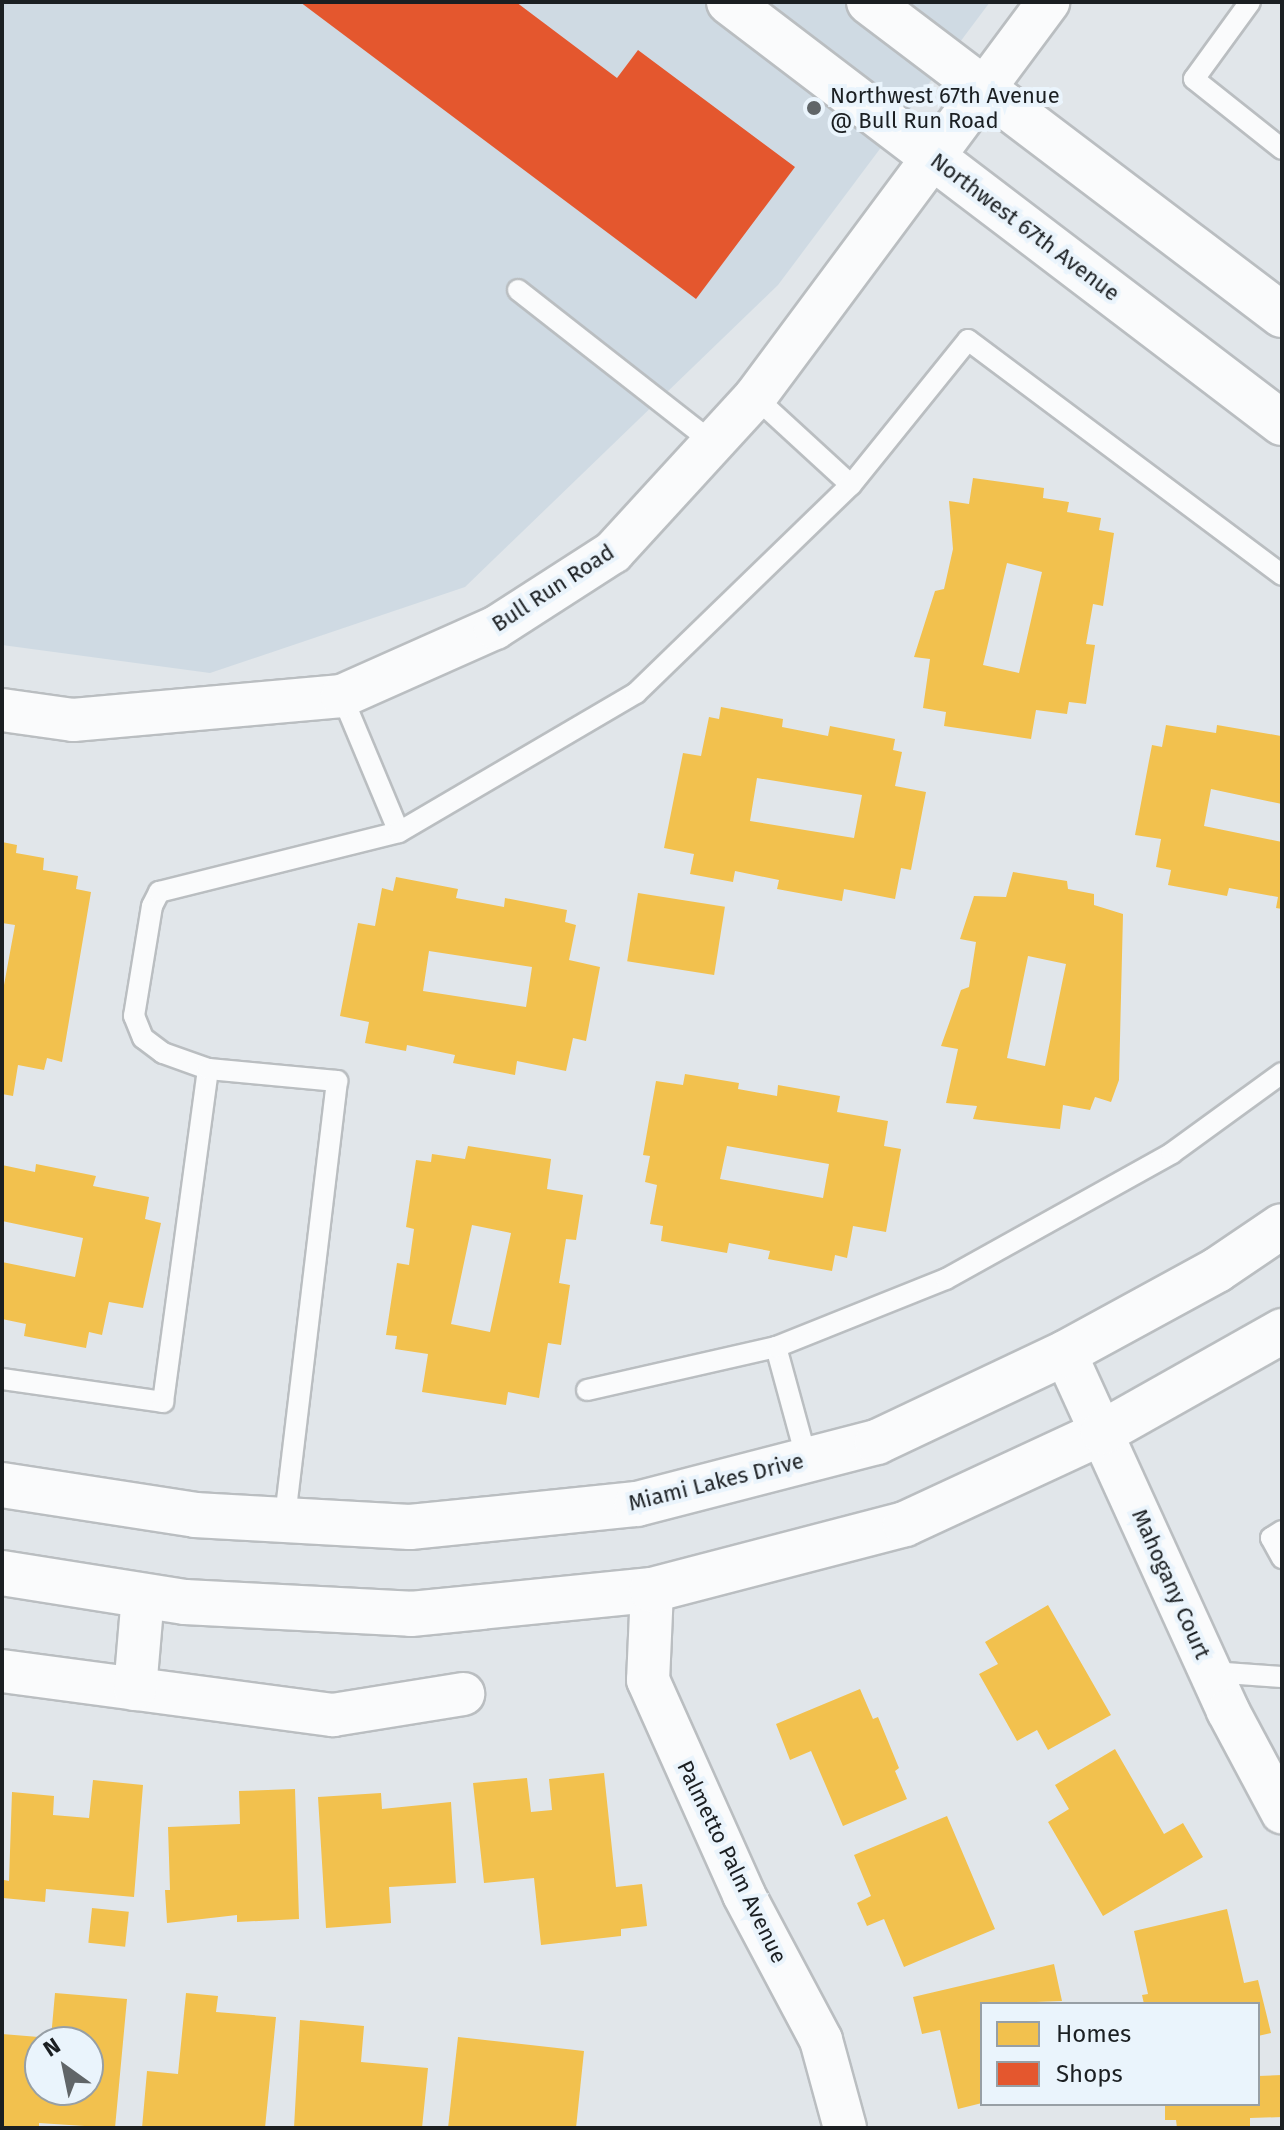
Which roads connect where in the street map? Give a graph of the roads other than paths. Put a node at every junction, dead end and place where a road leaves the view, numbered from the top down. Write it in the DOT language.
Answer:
graph roads {
  1 [pos="729,2"];
  2 [pos="869,2"];
  3 [pos="1048,2"];
  4 [pos="1250,2"];
  5 [pos="985,90"];
  6 [pos="1282,149"];
  7 [pos="933,157"];
  8 [pos="518,290"];
  9 [pos="1282,315"];
  10 [pos="755,397"];
  11 [pos="1282,423"];
  12 [pos="713,443"];
  13 [pos="851,485"];
  14 [pos="1282,575"];
  15 [pos="342,696"];
  16 [pos="2,710"];
  17 [pos="399,832"];
  18 [pos="208,1069"];
  19 [pos="1282,1073"];
  20 [pos="1282,1226"];
  21 [pos="1282,1331"];
  22 [pos="776,1347"];
  23 [pos="1065,1353"];
  24 [pos="2,1379"];
  25 [pos="587,1390"];
  26 [pos="1103,1432"];
  27 [pos="807,1460"];
  28 [pos="2,1485"];
  29 [pos="285,1520"];
  30 [pos="1282,1531"];
  31 [pos="1282,1558"];
  32 [pos="2,1573"];
  33 [pos="652,1590"];
  34 [pos="143,1595"];
  35 [pos="2,1671"];
  36 [pos="1211,1672"];
  37 [pos="1282,1677"];
  38 [pos="135,1689"];
  39 [pos="463,1694"];
  40 [pos="1282,1812"];
  41 [pos="845,2128"];
  1 -- 7 [label="main road, Northwest 67th Avenue"];
  2 -- 5 [label="main road"];
  3 -- 5 [label="street, Bull Run Road"];
  4 -- 6 [label="lane"];
  5 -- 7 [label="street, Bull Run Road"];
  5 -- 9 [label="main road"];
  7 -- 10 [label="street, Bull Run Road"];
  7 -- 11 [label="main road, Northwest 67th Avenue"];
  8 -- 12 [label="lane"];
  10 -- 12 [label="street, Bull Run Road"];
  10 -- 13 [label="lane"];
  12 -- 15 [label="street, Bull Run Road"];
  13 -- 14 [label="lane"];
  13 -- 17 [label="lane"];
  15 -- 16 [label="street, Bull Run Road"];
  15 -- 17 [label="lane"];
  17 -- 18 [label="lane"];
  18 -- 24 [label="lane"];
  18 -- 29 [label="lane"];
  19 -- 22 [label="lane"];
  20 -- 23 [label="main road, Miami Lakes Drive"];
  21 -- 26 [label="main road"];
  22 -- 25 [label="lane"];
  22 -- 27 [label="lane"];
  23 -- 26 [label="street, Mahogany Court"];
  23 -- 27 [label="main road, Miami Lakes Drive"];
  26 -- 33 [label="main road"];
  26 -- 36 [label="street, Mahogany Court"];
  27 -- 29 [label="main road, Miami Lakes Drive"];
  28 -- 29 [label="main road, Miami Lakes Drive"];
  30 -- 31 [label="lane"];
  32 -- 34 [label="main road"];
  33 -- 34 [label="main road"];
  33 -- 41 [label="street, Palmetto Palm Avenue"];
  34 -- 38 [label="street"];
  35 -- 38 [label="street"];
  36 -- 37 [label="lane"];
  36 -- 40 [label="street, Mahogany Court"];
  38 -- 39 [label="street"];
}
